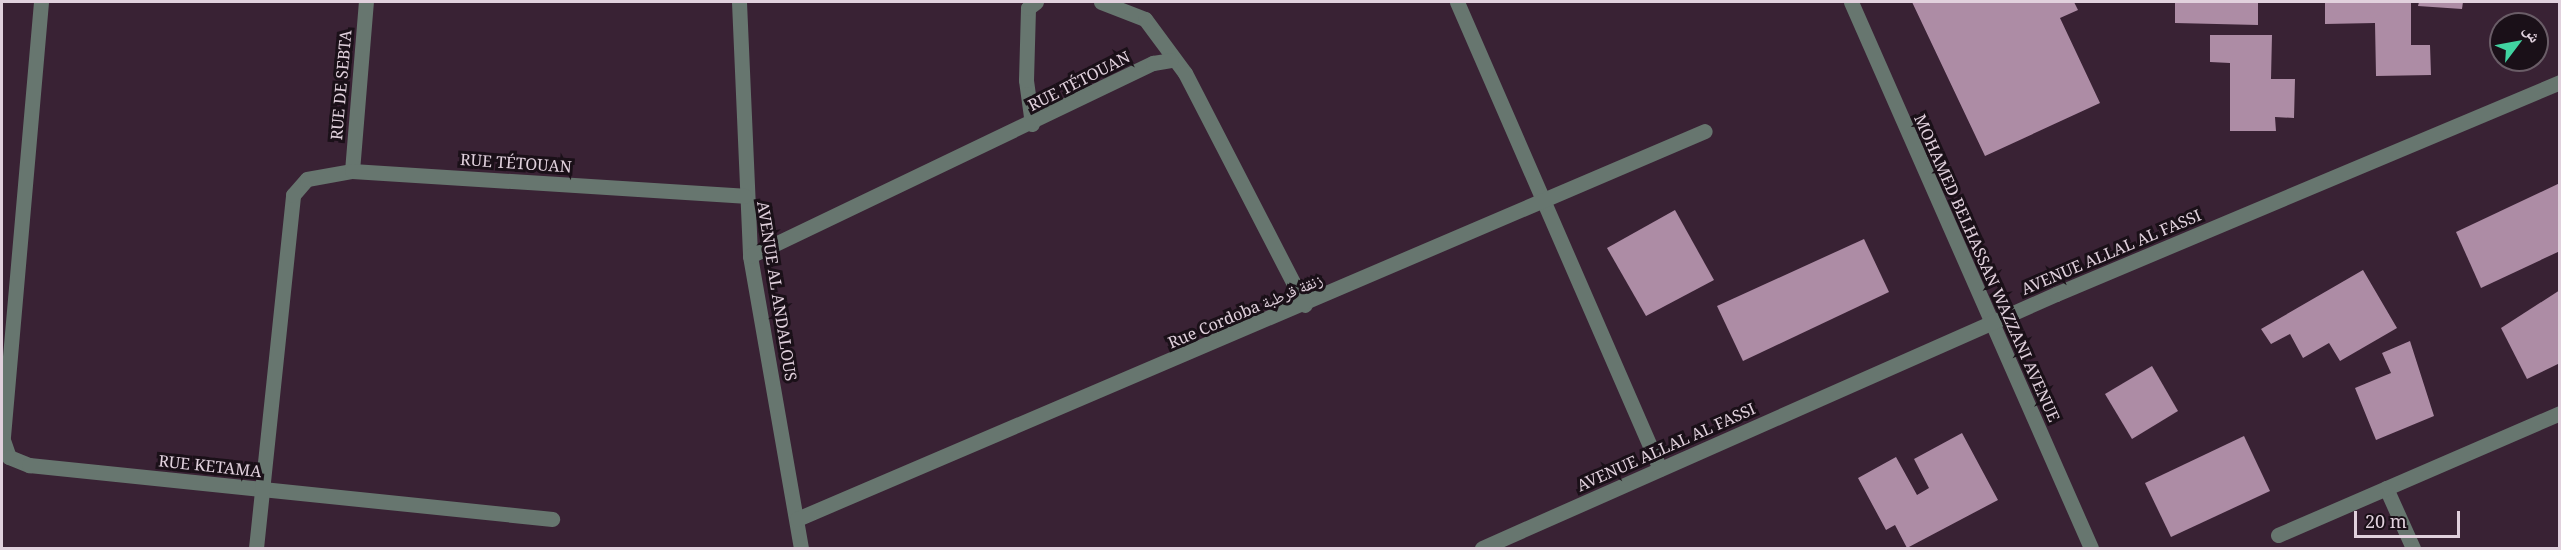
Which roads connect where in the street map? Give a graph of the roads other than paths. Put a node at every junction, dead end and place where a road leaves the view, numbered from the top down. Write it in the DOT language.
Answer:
graph roads {
  1 [pos="40,2"];
  2 [pos="366,2"];
  3 [pos="739,2"];
  4 [pos="1036,2"];
  5 [pos="1101,2"];
  6 [pos="1457,2"];
  7 [pos="1851,2"];
  8 [pos="1171,60"];
  9 [pos="2559,82"];
  10 [pos="1032,124"];
  11 [pos="1705,130"];
  12 [pos="352,171"];
  13 [pos="744,196"];
  14 [pos="1545,197"];
  15 [pos="750,256"];
  16 [pos="1305,305"];
  17 [pos="8,316"];
  18 [pos="1990,324"];
  19 [pos="2559,413"];
  20 [pos="1660,469"];
  21 [pos="2386,488"];
  22 [pos="263,489"];
  23 [pos="552,519"];
  24 [pos="797,519"];
  25 [pos="2278,535"];
  26 [pos="256,549"];
  27 [pos="801,549"];
  28 [pos="1482,549"];
  29 [pos="2091,549"];
  30 [pos="2413,549"];
  1 -- 17 [label="street, RUE KETAMA"];
  2 -- 12 [label="street, RUE DE SEBTA"];
  3 -- 13 [label="street, AVENUE AL ANDALOUS"];
  4 -- 10 [label="street"];
  5 -- 8 [label="street"];
  6 -- 14 [label="street"];
  7 -- 18 [label="street, MOHAMED BELHASSAN WAZZANI AVENUE"];
  8 -- 10 [label="street, RUE TÉTOUAN"];
  8 -- 16 [label="street"];
  9 -- 18 [label="street, AVENUE ALLAL AL FASSI"];
  10 -- 15 [label="street, RUE TÉTOUAN"];
  11 -- 14 [label="street, Rue Cordoba زنقة قرطبة"];
  12 -- 13 [label="street, RUE TÉTOUAN"];
  12 -- 22 [label="street, RUE TÉTOUAN"];
  13 -- 15 [label="street, AVENUE AL ANDALOUS"];
  14 -- 16 [label="street, Rue Cordoba زنقة قرطبة"];
  14 -- 20 [label="street"];
  15 -- 24 [label="street, AVENUE AL ANDALOUS"];
  16 -- 24 [label="street, Rue Cordoba زنقة قرطبة"];
  17 -- 22 [label="street, RUE KETAMA"];
  18 -- 20 [label="street, AVENUE ALLAL AL FASSI"];
  18 -- 29 [label="street, MOHAMED BELHASSAN WAZZANI AVENUE"];
  19 -- 21 [label="street"];
  20 -- 28 [label="street, AVENUE ALLAL AL FASSI"];
  21 -- 25 [label="street"];
  21 -- 30 [label="street"];
  22 -- 23 [label="street, RUE KETAMA"];
  22 -- 26 [label="street"];
  24 -- 27 [label="street, AVENUE AL ANDALOUS"];
}
